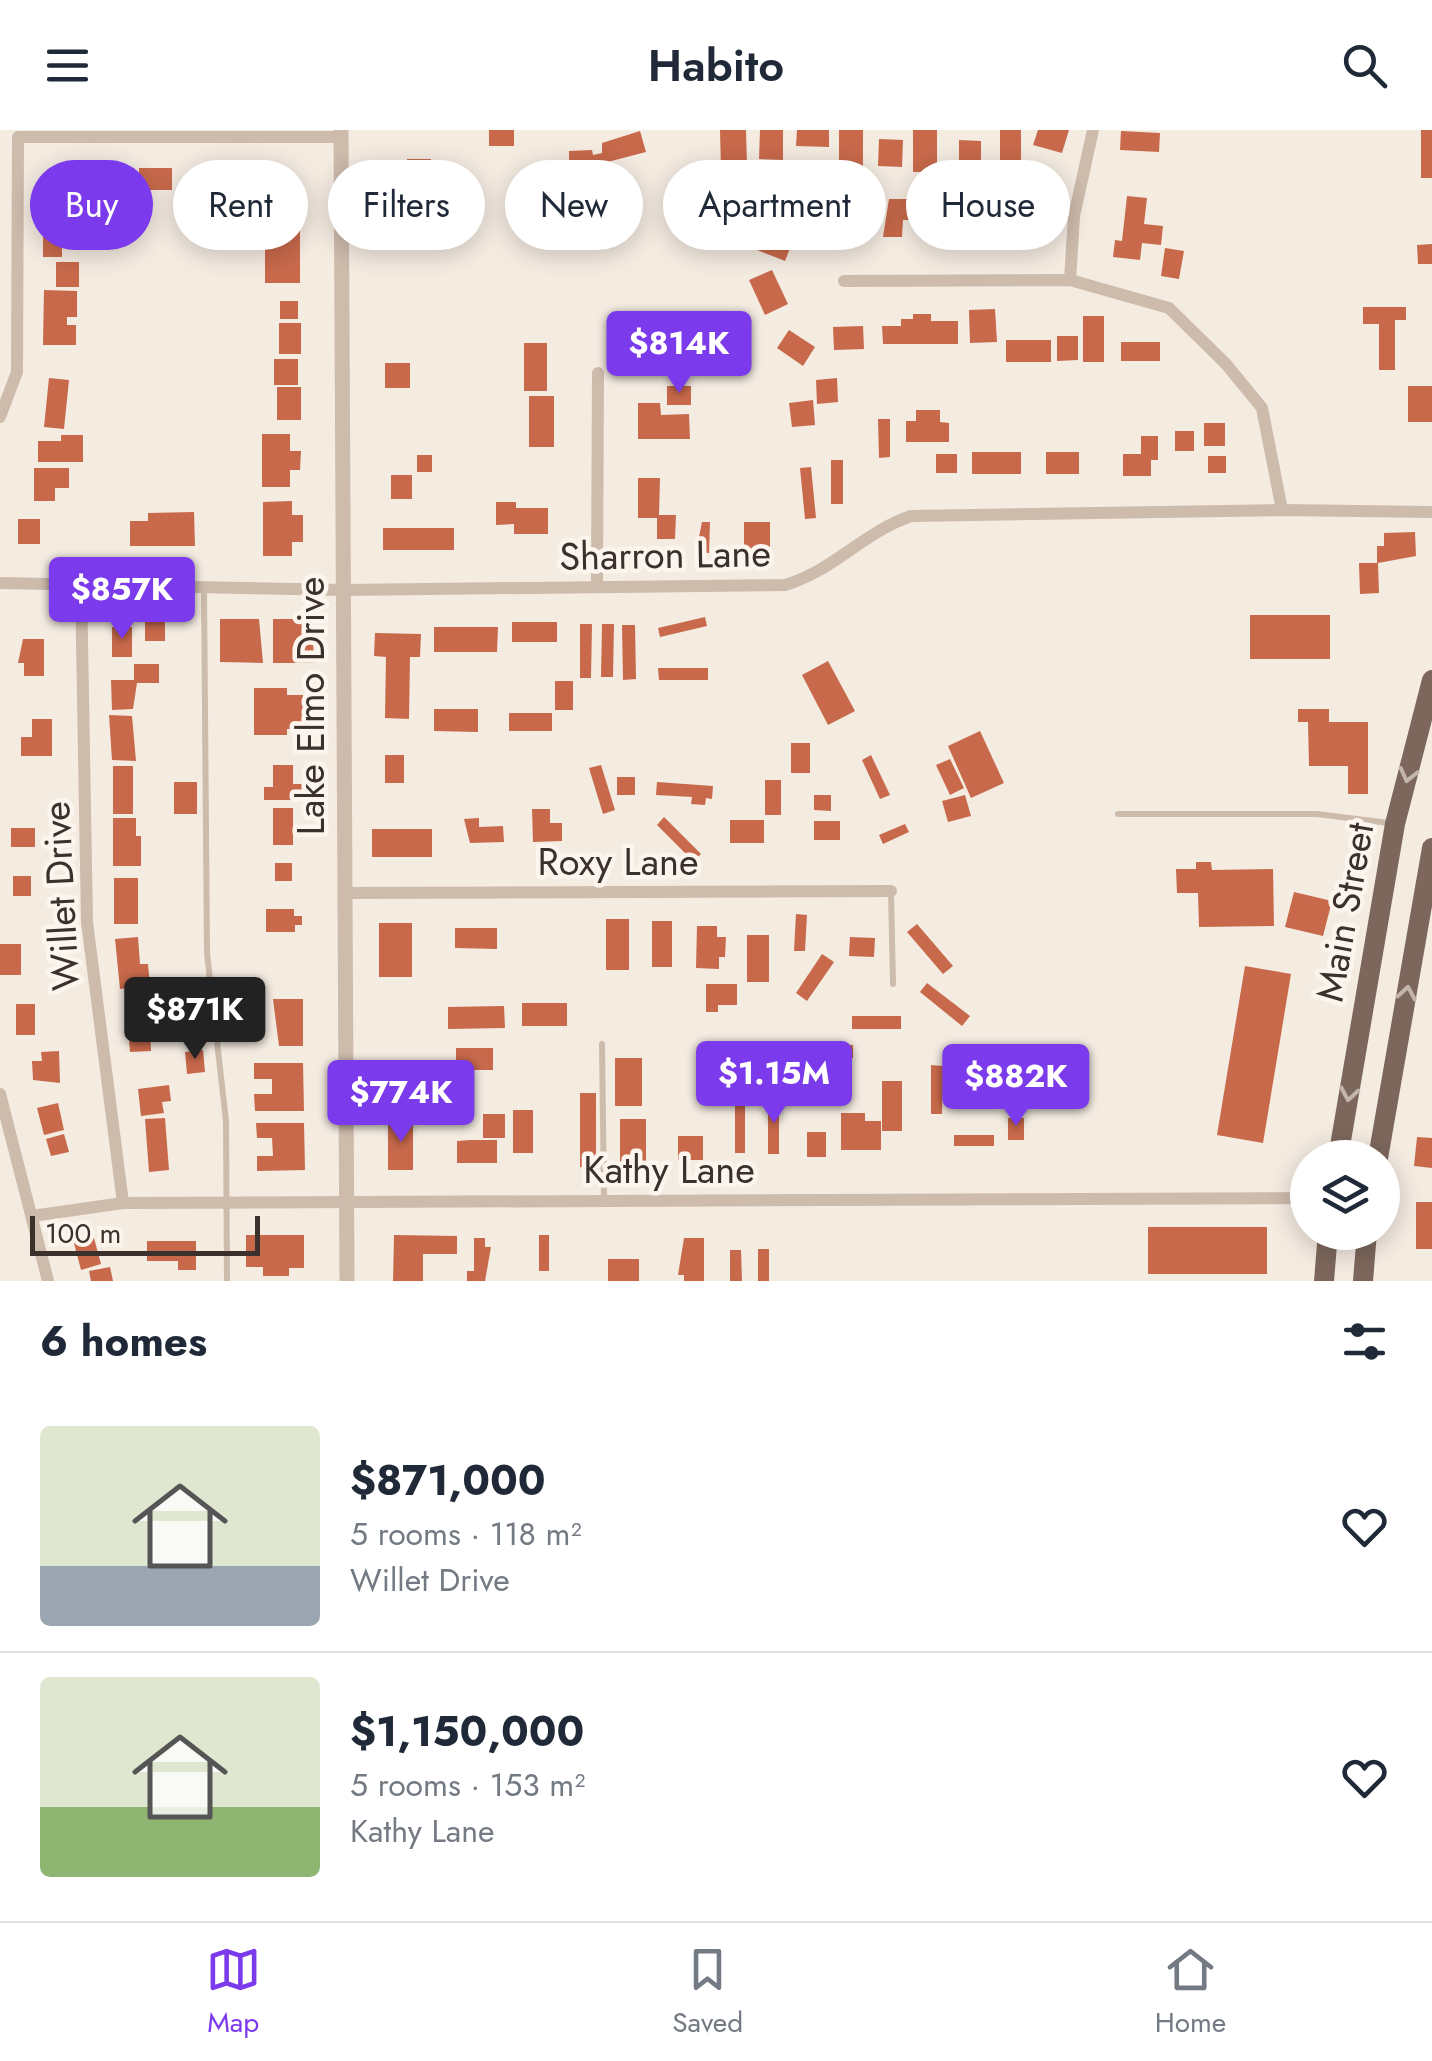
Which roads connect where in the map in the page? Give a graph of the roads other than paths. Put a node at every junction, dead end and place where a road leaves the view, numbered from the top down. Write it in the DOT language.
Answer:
graph roads {
  1 [pos="1093,130"];
  2 [pos="341,134"];
  3 [pos="1070,280"];
  4 [pos="844,281"];
  5 [pos="598,373"];
  6 [pos="0,417"];
  7 [pos="1282,510"];
  8 [pos="1432,512"];
  9 [pos="0,584"];
  10 [pos="81,584"];
  11 [pos="596,586"];
  12 [pos="204,587"];
  13 [pos="344,590"];
  14 [pos="1432,680"];
  15 [pos="1118,814"];
  16 [pos="1395,824"];
  17 [pos="1432,848"];
  18 [pos="891,891"];
  19 [pos="344,893"];
  20 [pos="893,984"];
  21 [pos="602,1044"];
  22 [pos="0,1094"];
  23 [pos="1341,1140"];
  24 [pos="1381,1140"];
  25 [pos="1290,1198"];
  26 [pos="604,1200"];
  27 [pos="346,1201"];
  28 [pos="227,1202"];
  29 [pos="122,1204"];
  30 [pos="32,1216"];
  31 [pos="1327,1250"];
  32 [pos="1366,1250"];
  33 [pos="48,1281"];
  34 [pos="227,1281"];
  35 [pos="347,1281"];
  36 [pos="1324,1281"];
  37 [pos="1363,1281"];
  1 -- 3 [label="street"];
  2 -- 6 [label="street"];
  2 -- 13 [label="street, Lake Elmo Drive"];
  3 -- 4 [label="street"];
  3 -- 7 [label="street"];
  5 -- 11 [label="street"];
  7 -- 8 [label="street, Sharron Lane"];
  7 -- 11 [label="street, Sharron Lane"];
  9 -- 10 [label="street, Sharron Lane"];
  10 -- 12 [label="street, Sharron Lane"];
  10 -- 29 [label="street, Willet Drive"];
  11 -- 13 [label="street, Sharron Lane"];
  12 -- 13 [label="street, Sharron Lane"];
  12 -- 28 [label="lane"];
  13 -- 19 [label="street, Lake Elmo Drive"];
  14 -- 16 [label="main road, Main Street, one-way"];
  15 -- 16 [label="lane"];
  16 -- 23 [label="main road, Main Street, one-way"];
  24 -- 17 [label="main road, Main Street, one-way"];
  18 -- 19 [label="street, Roxy Lane"];
  18 -- 20 [label="lane"];
  19 -- 27 [label="street, Lake Elmo Drive"];
  21 -- 26 [label="lane"];
  22 -- 30 [label="street"];
  25 -- 26 [label="street, Kathy Lane"];
  26 -- 27 [label="street, Kathy Lane"];
  27 -- 28 [label="street, Kathy Lane"];
  27 -- 35 [label="street, Lake Elmo Drive"];
  28 -- 29 [label="street, Kathy Lane"];
  28 -- 34 [label="lane"];
  29 -- 30 [label="street, Kathy Lane"];
  30 -- 33 [label="street"];
  31 -- 36 [label="main road"];
  32 -- 37 [label="main road"];
}
